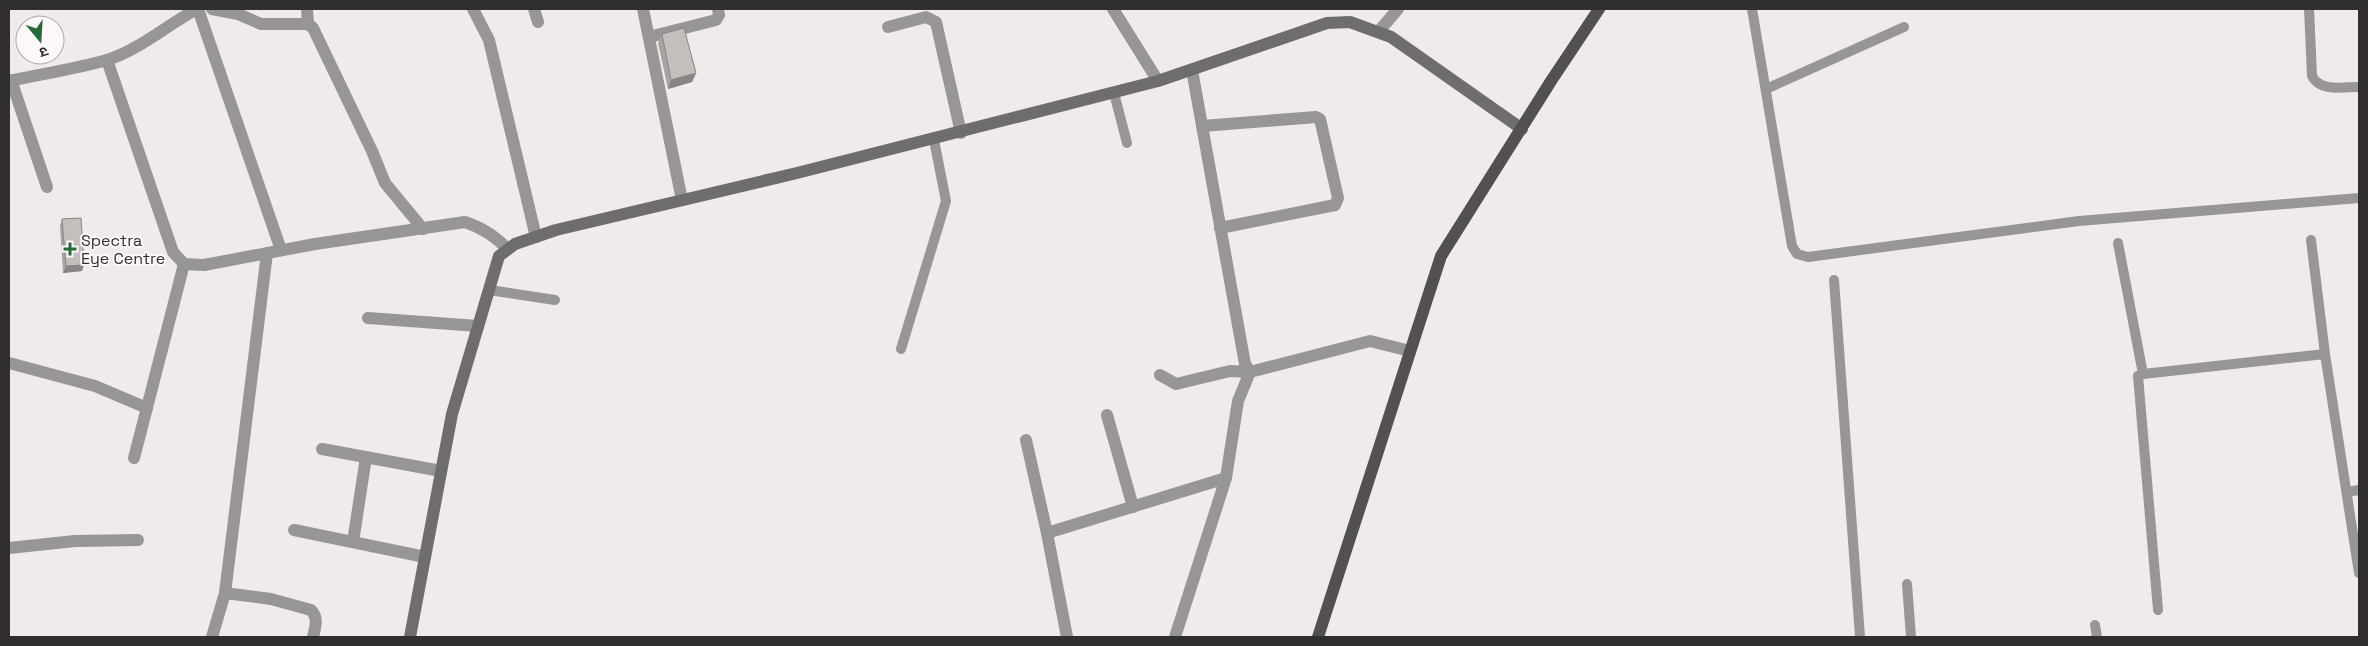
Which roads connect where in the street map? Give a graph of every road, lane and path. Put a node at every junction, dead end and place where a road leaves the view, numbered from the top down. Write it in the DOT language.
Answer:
graph roads {
  1 [pos="198,9"];
  2 [pos="212,9"];
  3 [pos="307,9"];
  4 [pos="473,9"];
  5 [pos="534,9"];
  6 [pos="643,9"];
  7 [pos="718,9"];
  8 [pos="1113,9"];
  9 [pos="1398,9"];
  10 [pos="1599,9"];
  11 [pos="1752,9"];
  12 [pos="2309,9"];
  13 [pos="538,22"];
  14 [pos="308,24"];
  15 [pos="888,27"];
  16 [pos="1904,27"];
  17 [pos="1379,31"];
  18 [pos="649,38"];
  19 [pos="107,60"];
  20 [pos="1192,70"];
  21 [pos="10,80"];
  22 [pos="1158,81"];
  23 [pos="2359,87"];
  24 [pos="1766,89"];
  25 [pos="1114,93"];
  26 [pos="1202,126"];
  27 [pos="1522,129"];
  28 [pos="961,133"];
  29 [pos="934,140"];
  30 [pos="1127,143"];
  31 [pos="48,187"];
  32 [pos="2359,198"];
  33 [pos="682,200"];
  34 [pos="1220,228"];
  35 [pos="423,229"];
  36 [pos="536,237"];
  37 [pos="2311,240"];
  38 [pos="2118,243"];
  39 [pos="281,250"];
  40 [pos="508,250"];
  41 [pos="267,253"];
  42 [pos="184,264"];
  43 [pos="1834,280"];
  44 [pos="489,290"];
  45 [pos="555,300"];
  46 [pos="368,318"];
  47 [pos="478,326"];
  48 [pos="901,349"];
  49 [pos="1410,351"];
  50 [pos="2326,354"];
  51 [pos="9,363"];
  52 [pos="1250,372"];
  53 [pos="2142,374"];
  54 [pos="1160,375"];
  55 [pos="147,408"];
  56 [pos="1107,415"];
  57 [pos="1026,440"];
  58 [pos="322,449"];
  59 [pos="366,457"];
  60 [pos="134,458"];
  61 [pos="441,471"];
  62 [pos="1226,478"];
  63 [pos="2359,490"];
  64 [pos="2347,492"];
  65 [pos="1133,507"];
  66 [pos="294,530"];
  67 [pos="1047,533"];
  68 [pos="138,540"];
  69 [pos="353,542"];
  70 [pos="9,548"];
  71 [pos="425,557"];
  72 [pos="2359,573"];
  73 [pos="1907,584"];
  74 [pos="224,592"];
  75 [pos="2158,610"];
  76 [pos="2096,624"];
  77 [pos="212,637"];
  78 [pos="313,637"];
  79 [pos="410,637"];
  80 [pos="1067,637"];
  81 [pos="1175,637"];
  82 [pos="1318,637"];
  83 [pos="1860,637"];
  84 [pos="1911,637"];
  85 [pos="2097,637"];
  1 -- 19 [label="street"];
  1 -- 39 [label="street"];
  2 -- 14 [label="street"];
  3 -- 14 [label="street"];
  4 -- 36 [label="street"];
  5 -- 13 [label="street"];
  6 -- 18 [label="street"];
  7 -- 18 [label="street"];
  8 -- 22 [label="street"];
  9 -- 17 [label="street"];
  10 -- 27 [label="main road"];
  11 -- 24 [label="lane"];
  12 -- 23 [label="lane"];
  14 -- 35 [label="street"];
  15 -- 28 [label="street"];
  16 -- 24 [label="lane"];
  17 -- 20 [label="main road"];
  17 -- 27 [label="main road"];
  18 -- 33 [label="street"];
  19 -- 21 [label="street"];
  19 -- 42 [label="street"];
  20 -- 22 [label="main road"];
  20 -- 26 [label="street"];
  21 -- 31 [label="street"];
  22 -- 25 [label="main road"];
  24 -- 32 [label="lane"];
  25 -- 28 [label="main road"];
  25 -- 30 [label="lane"];
  26 -- 34 [label="street"];
  26 -- 34 [label="street"];
  27 -- 49 [label="main road"];
  28 -- 29 [label="main road"];
  29 -- 33 [label="main road"];
  29 -- 48 [label="lane"];
  33 -- 36 [label="main road"];
  34 -- 52 [label="street"];
  35 -- 39 [label="street"];
  35 -- 40 [label="street"];
  36 -- 40 [label="main road"];
  37 -- 50 [label="lane"];
  38 -- 53 [label="lane"];
  39 -- 41 [label="street"];
  40 -- 44 [label="main road"];
  41 -- 42 [label="street"];
  41 -- 74 [label="street"];
  42 -- 55 [label="street"];
  43 -- 83 [label="lane"];
  44 -- 45 [label="lane"];
  44 -- 47 [label="main road"];
  46 -- 47 [label="street"];
  47 -- 61 [label="main road"];
  49 -- 52 [label="street"];
  49 -- 82 [label="main road"];
  50 -- 53 [label="lane"];
  50 -- 64 [label="lane"];
  51 -- 55 [label="street"];
  52 -- 54 [label="street"];
  52 -- 62 [label="street"];
  53 -- 75 [label="lane"];
  55 -- 60 [label="street"];
  56 -- 65 [label="street"];
  57 -- 67 [label="street"];
  58 -- 59 [label="street"];
  59 -- 61 [label="street"];
  59 -- 69 [label="street"];
  61 -- 71 [label="main road"];
  62 -- 65 [label="street"];
  62 -- 81 [label="street"];
  63 -- 64 [label="lane"];
  64 -- 72 [label="lane"];
  65 -- 67 [label="street"];
  66 -- 69 [label="street"];
  67 -- 80 [label="street"];
  68 -- 70 [label="street"];
  69 -- 71 [label="street"];
  71 -- 79 [label="main road"];
  73 -- 84 [label="lane"];
  74 -- 77 [label="street"];
  74 -- 78 [label="street"];
  76 -- 85 [label="lane"];
}
